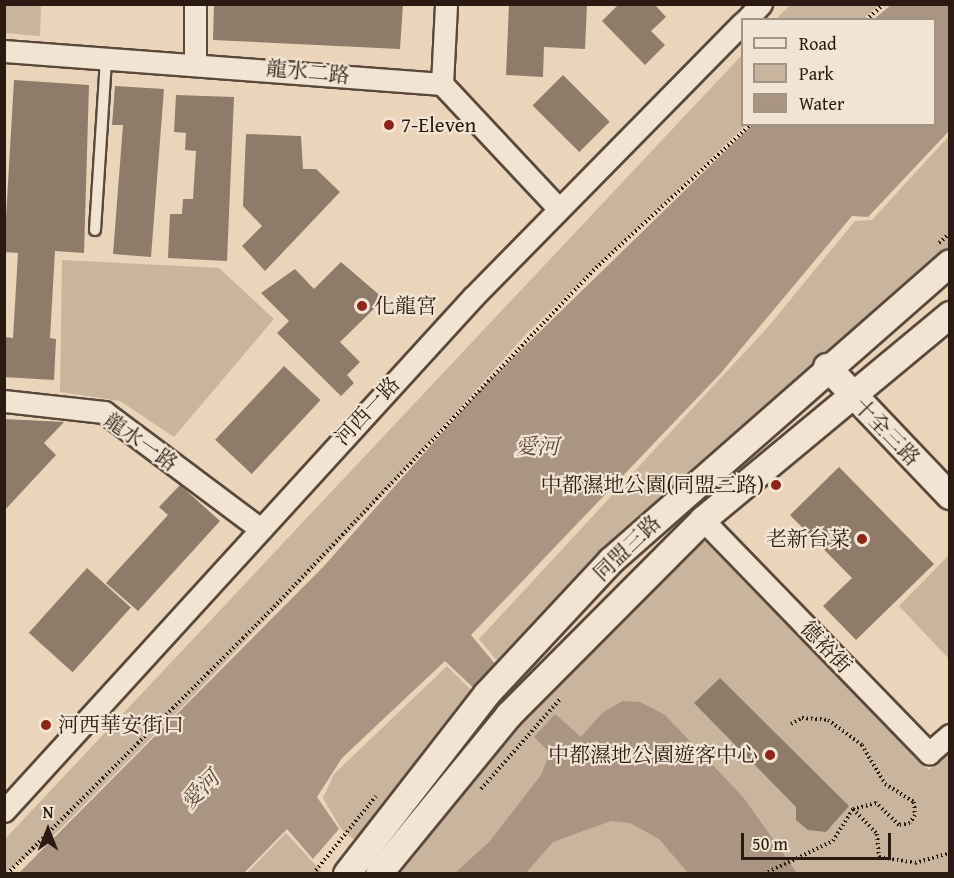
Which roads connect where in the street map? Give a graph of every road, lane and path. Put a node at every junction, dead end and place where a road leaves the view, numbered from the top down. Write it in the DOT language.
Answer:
graph roads {
  1 [pos="195,4"];
  2 [pos="446,4"];
  3 [pos="761,4"];
  4 [pos="884,4"];
  5 [pos="748,18"];
  6 [pos="868,18"];
  7 [pos="741,24"];
  8 [pos="4,51"];
  9 [pos="106,58"];
  10 [pos="195,62"];
  11 [pos="442,84"];
  12 [pos="749,126"];
  13 [pos="558,208"];
  14 [pos="95,230"];
  15 [pos="950,263"];
  16 [pos="950,315"];
  17 [pos="827,367"];
  18 [pos="851,395"];
  19 [pos="4,401"];
  20 [pos="950,496"];
  21 [pos="703,520"];
  22 [pos="259,528"];
  23 [pos="568,690"];
  24 [pos="791,724"];
  25 [pos="950,735"];
  26 [pos="476,794"];
  27 [pos="853,809"];
  28 [pos="4,811"];
  29 [pos="950,852"];
  30 [pos="7,873"];
  31 [pos="346,873"];
  32 [pos="379,873"];
  33 [pos="764,873"];
  1 -- 10 [label="street"];
  2 -- 11 [label="street"];
  3 -- 5 [label="street"];
  4 -- 6 [label="path"];
  7 -- 13 [label="street, 河西一路"];
  8 -- 9 [label="street, 龍水二路"];
  9 -- 10 [label="street, 龍水二路"];
  9 -- 14 [label="lane"];
  10 -- 11 [label="street, 龍水二路"];
  11 -- 13 [label="street"];
  12 -- 30 [label="path"];
  13 -- 22 [label="street, 河西一路"];
  15 -- 17 [label="street, 同盟三路"];
  16 -- 18 [label="street, 同盟三路"];
  17 -- 18 [label="street, 十全三路"];
  17 -- 31 [label="street, 同盟三路"];
  18 -- 20 [label="street, 十全三路"];
  18 -- 21 [label="street, 同盟三路"];
  19 -- 22 [label="street, 龍水一路"];
  21 -- 25 [label="street, 德裕街"];
  21 -- 32 [label="street, 同盟三路"];
  22 -- 28 [label="street, 河西一路"];
  23 -- 26 [label="path"];
  24 -- 27 [label="path"];
  27 -- 29 [label="path"];
  27 -- 33 [label="path"];
}
